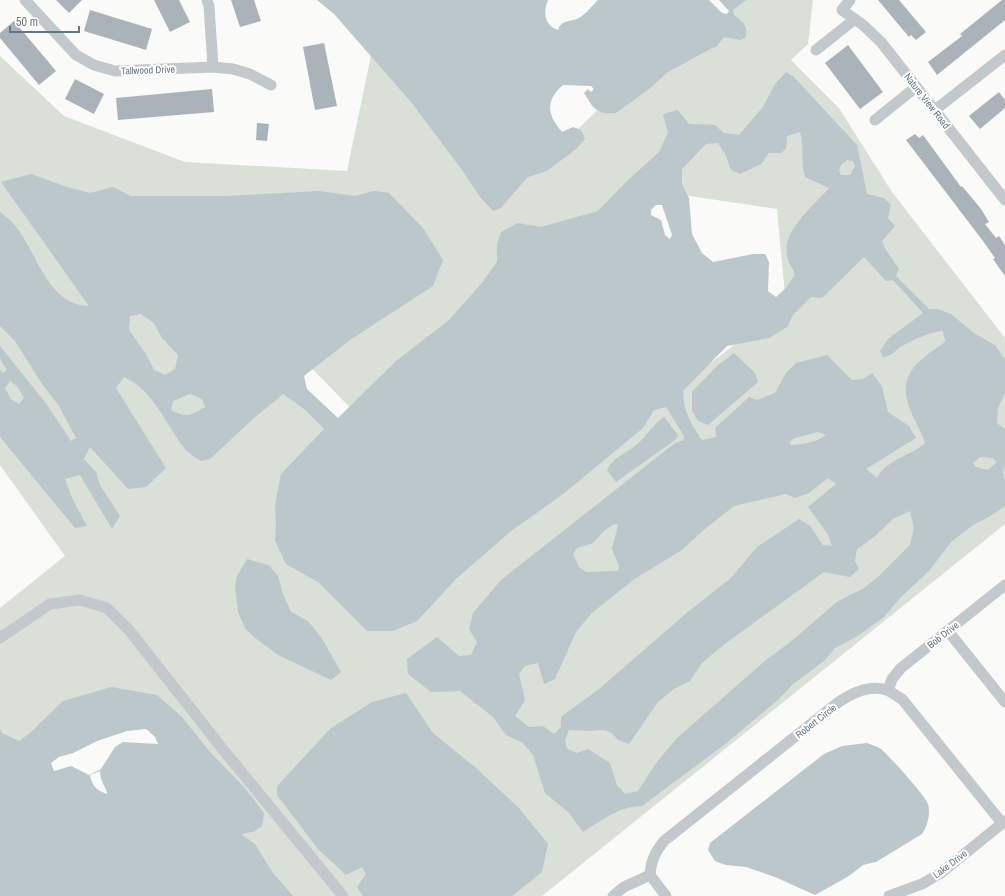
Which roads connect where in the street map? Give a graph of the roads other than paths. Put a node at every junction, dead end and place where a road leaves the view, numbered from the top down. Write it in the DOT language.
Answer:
graph roads {
  1 [pos="25,0"];
  2 [pos="207,0"];
  3 [pos="850,0"];
  4 [pos="855,19"];
  5 [pos="816,50"];
  6 [pos="1005,55"];
  7 [pos="213,68"];
  8 [pos="271,85"];
  9 [pos="916,87"];
  10 [pos="935,110"];
  11 [pos="875,120"];
  12 [pos="1005,200"];
  13 [pos="1005,585"];
  14 [pos="948,631"];
  15 [pos="0,638"];
  16 [pos="888,690"];
  17 [pos="1005,702"];
  18 [pos="1004,822"];
  19 [pos="650,875"];
  20 [pos="342,896"];
  21 [pos="613,896"];
  22 [pos="666,896"];
  23 [pos="889,896"];
  1 -- 7 [label="street, Tallwood Drive"];
  2 -- 7 [label="street"];
  3 -- 4 [label="street, Nature View Road"];
  4 -- 5 [label="street"];
  4 -- 9 [label="street, Nature View Road"];
  6 -- 10 [label="street"];
  7 -- 8 [label="street, Tallwood Drive"];
  9 -- 10 [label="street, Nature View Road"];
  9 -- 11 [label="street"];
  10 -- 12 [label="street, Nature View Road"];
  13 -- 14 [label="street, Bob Drive"];
  14 -- 16 [label="street, Bob Drive"];
  14 -- 17 [label="street"];
  15 -- 20 [label="street"];
  16 -- 18 [label="street"];
  16 -- 19 [label="street, Robert Circle"];
  18 -- 23 [label="street, Lake Drive"];
  19 -- 21 [label="street"];
  19 -- 22 [label="street"];
}
